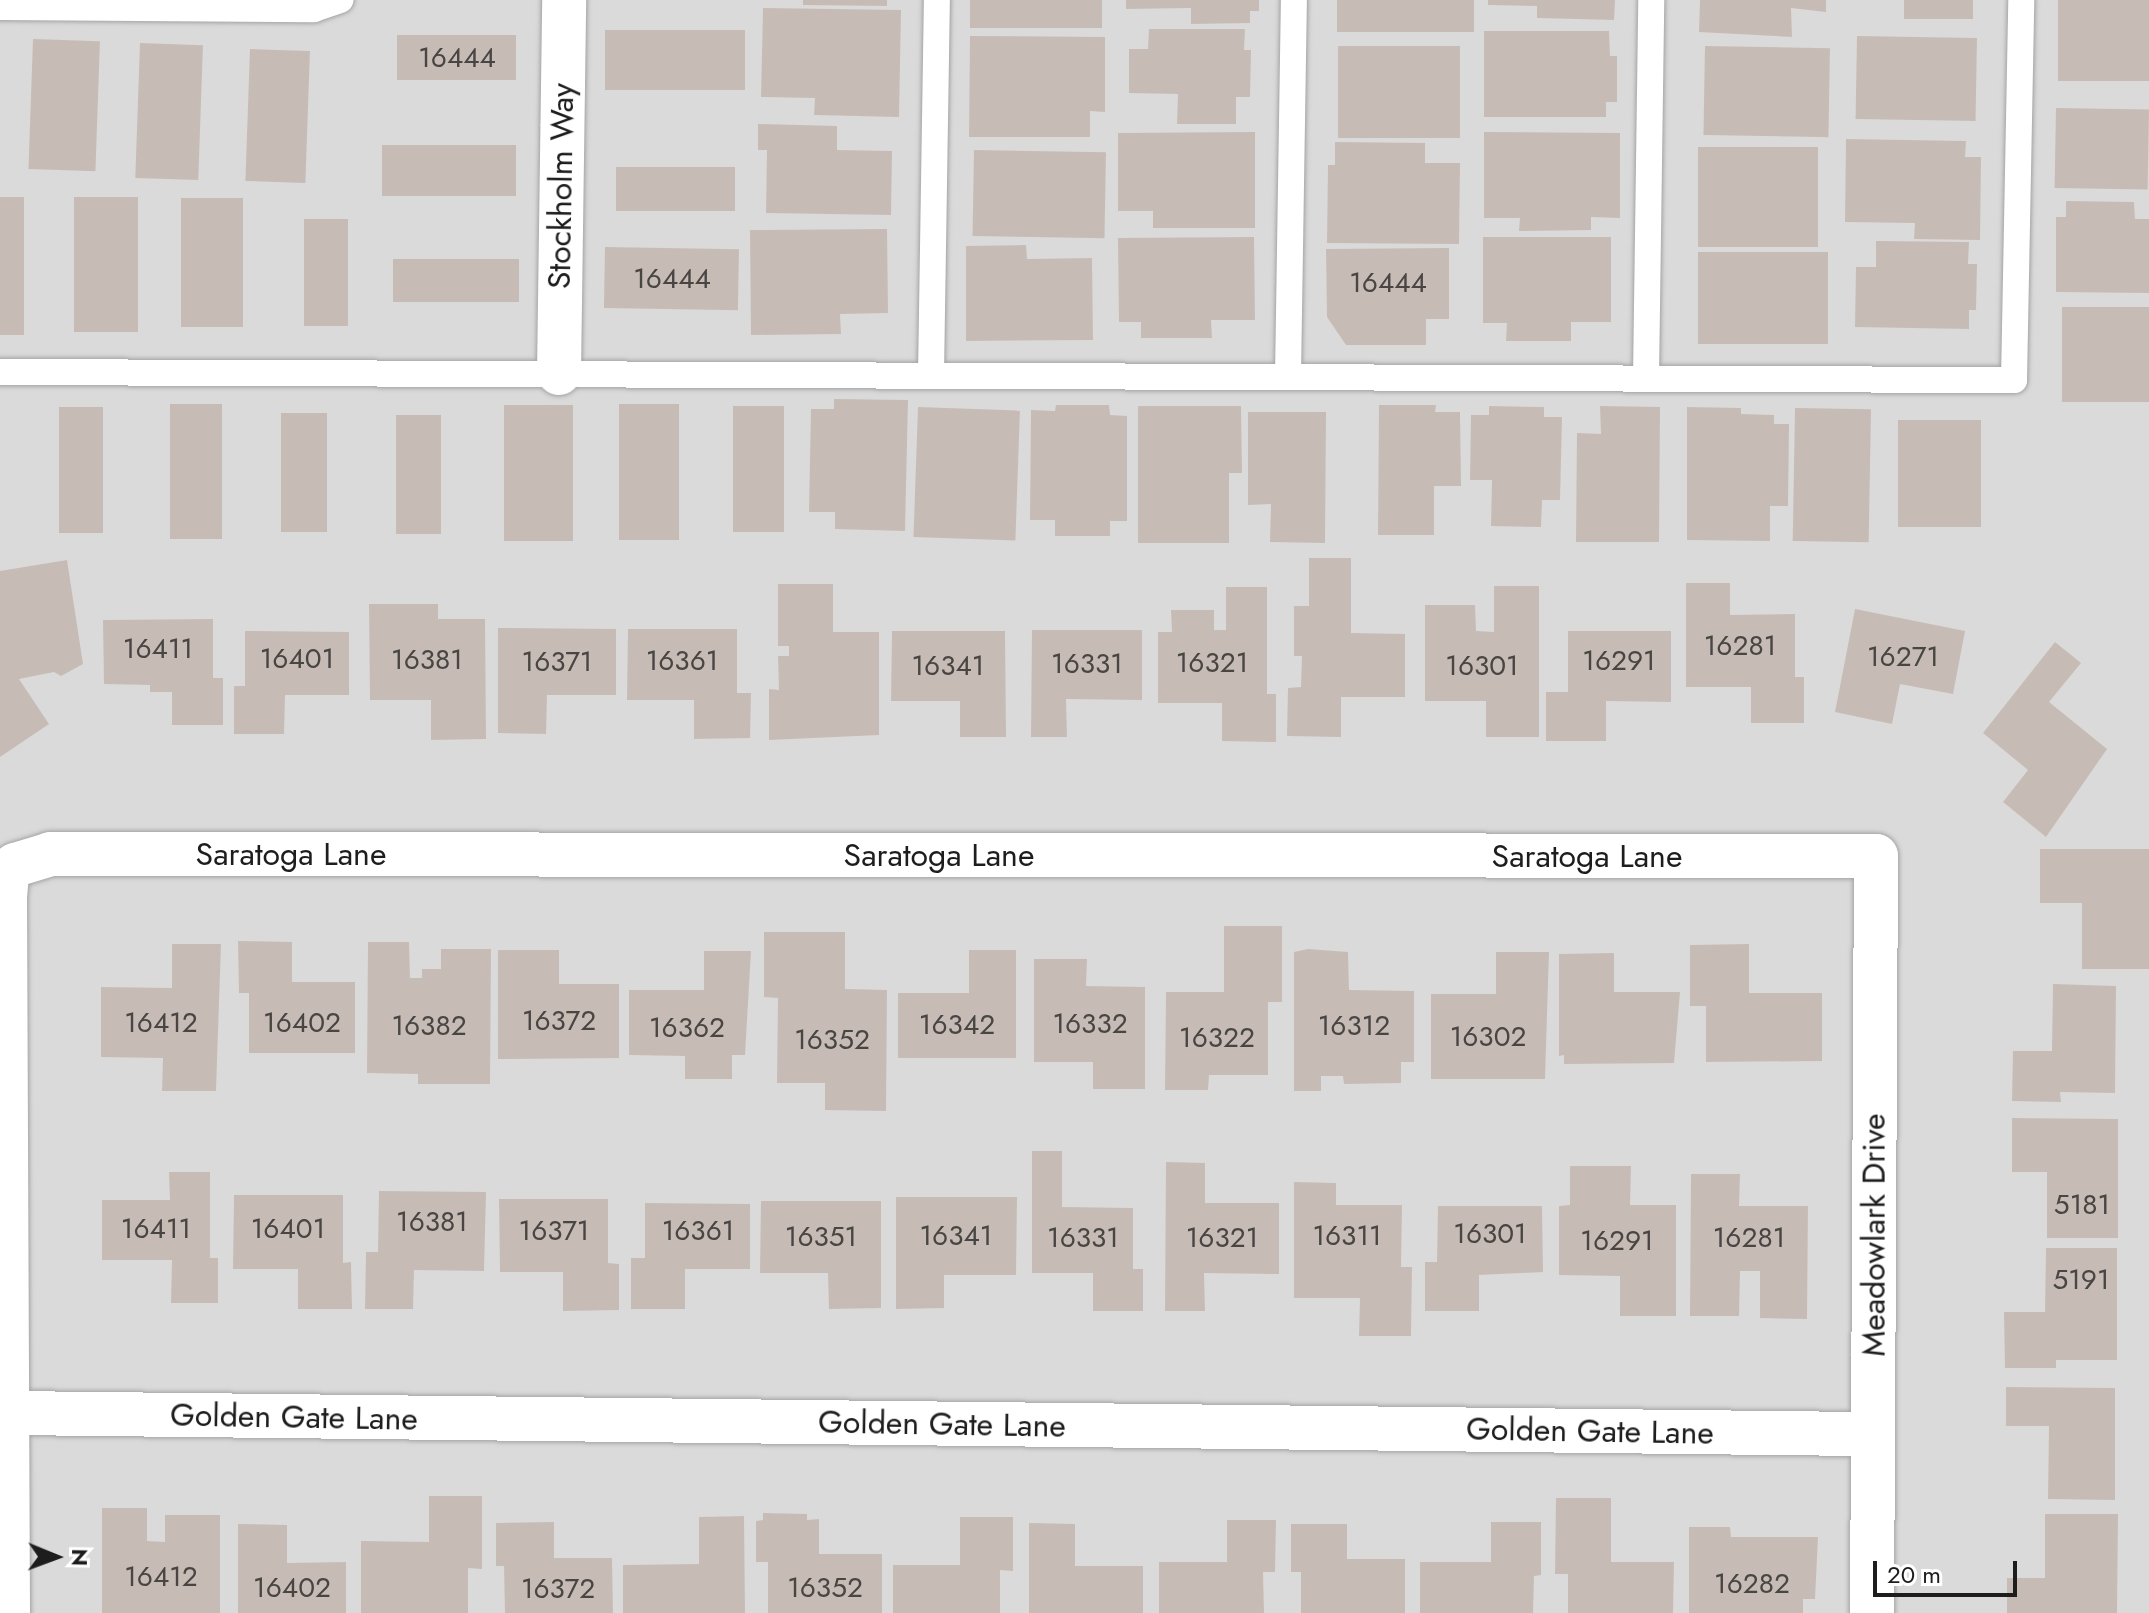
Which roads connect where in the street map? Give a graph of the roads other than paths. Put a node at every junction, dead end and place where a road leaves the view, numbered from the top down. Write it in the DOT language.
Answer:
graph roads {
  1 [pos="340,0"];
  2 [pos="564,0"];
  3 [pos="937,0"];
  4 [pos="1294,0"];
  5 [pos="1651,0"];
  6 [pos="2021,0"];
  7 [pos="0,7"];
  8 [pos="0,372"];
  9 [pos="559,373"];
  10 [pos="931,375"];
  11 [pos="1288,376"];
  12 [pos="1646,378"];
  13 [pos="1876,856"];
  14 [pos="11,1413"];
  15 [pos="1873,1434"];
  16 [pos="8,1613"];
  17 [pos="1872,1613"];
  1 -- 7 [label="lane"];
  2 -- 9 [label="street, Stockholm Way"];
  3 -- 10 [label="lane"];
  4 -- 11 [label="lane"];
  5 -- 12 [label="lane"];
  6 -- 12 [label="lane"];
  8 -- 9 [label="lane"];
  9 -- 10 [label="lane"];
  10 -- 11 [label="lane"];
  11 -- 12 [label="lane"];
  13 -- 14 [label="street, Saratoga Lane"];
  13 -- 15 [label="street, Meadowlark Drive"];
  14 -- 15 [label="street, Golden Gate Lane"];
  14 -- 16 [label="street"];
  15 -- 17 [label="street, Meadowlark Drive"];
}
